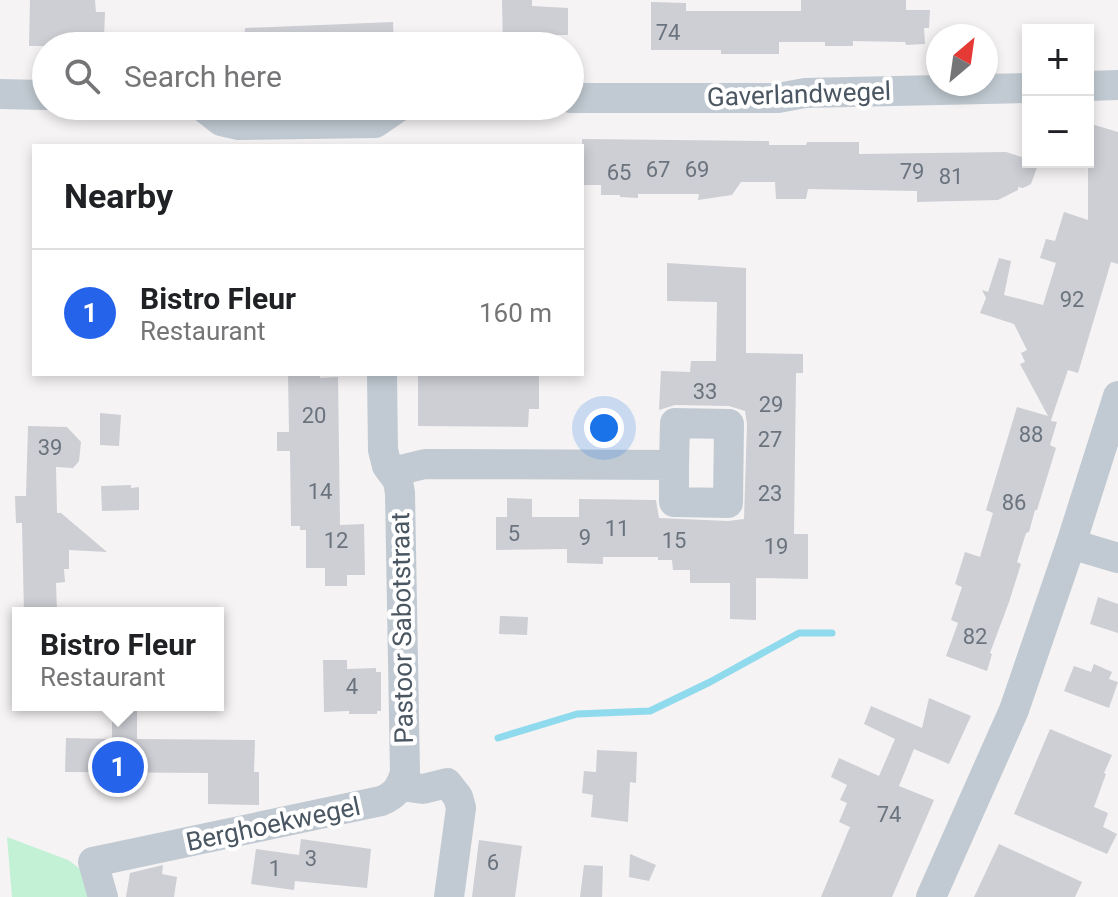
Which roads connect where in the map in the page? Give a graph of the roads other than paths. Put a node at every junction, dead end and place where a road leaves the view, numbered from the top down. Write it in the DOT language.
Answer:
graph roads {
  1 [pos="1118,85"];
  2 [pos="1094,86"];
  3 [pos="1022,88"];
  4 [pos="0,94"];
  5 [pos="32,95"];
  6 [pos="584,98"];
  7 [pos="220,120"];
  8 [pos="377,134"];
  9 [pos="382,376"];
  10 [pos="1118,396"];
  11 [pos="674,465"];
  12 [pos="392,472"];
  13 [pos="1071,544"];
  14 [pos="1118,558"];
  15 [pos="401,786"];
  16 [pos="103,897"];
  17 [pos="449,897"];
  18 [pos="931,897"];
  1 -- 2 [label="street"];
  3 -- 6 [label="street, Gaverlandwegel"];
  4 -- 5 [label="street"];
  7 -- 8 [label="street"];
  9 -- 12 [label="street, Pastoor Sabotstraat"];
  10 -- 13 [label="street"];
  11 -- 12 [label="street"];
  12 -- 15 [label="street, Pastoor Sabotstraat"];
  13 -- 14 [label="street"];
  13 -- 18 [label="street"];
  15 -- 16 [label="street, Berghoekwegel"];
  15 -- 17 [label="street, Berghoekwegel"];
}
